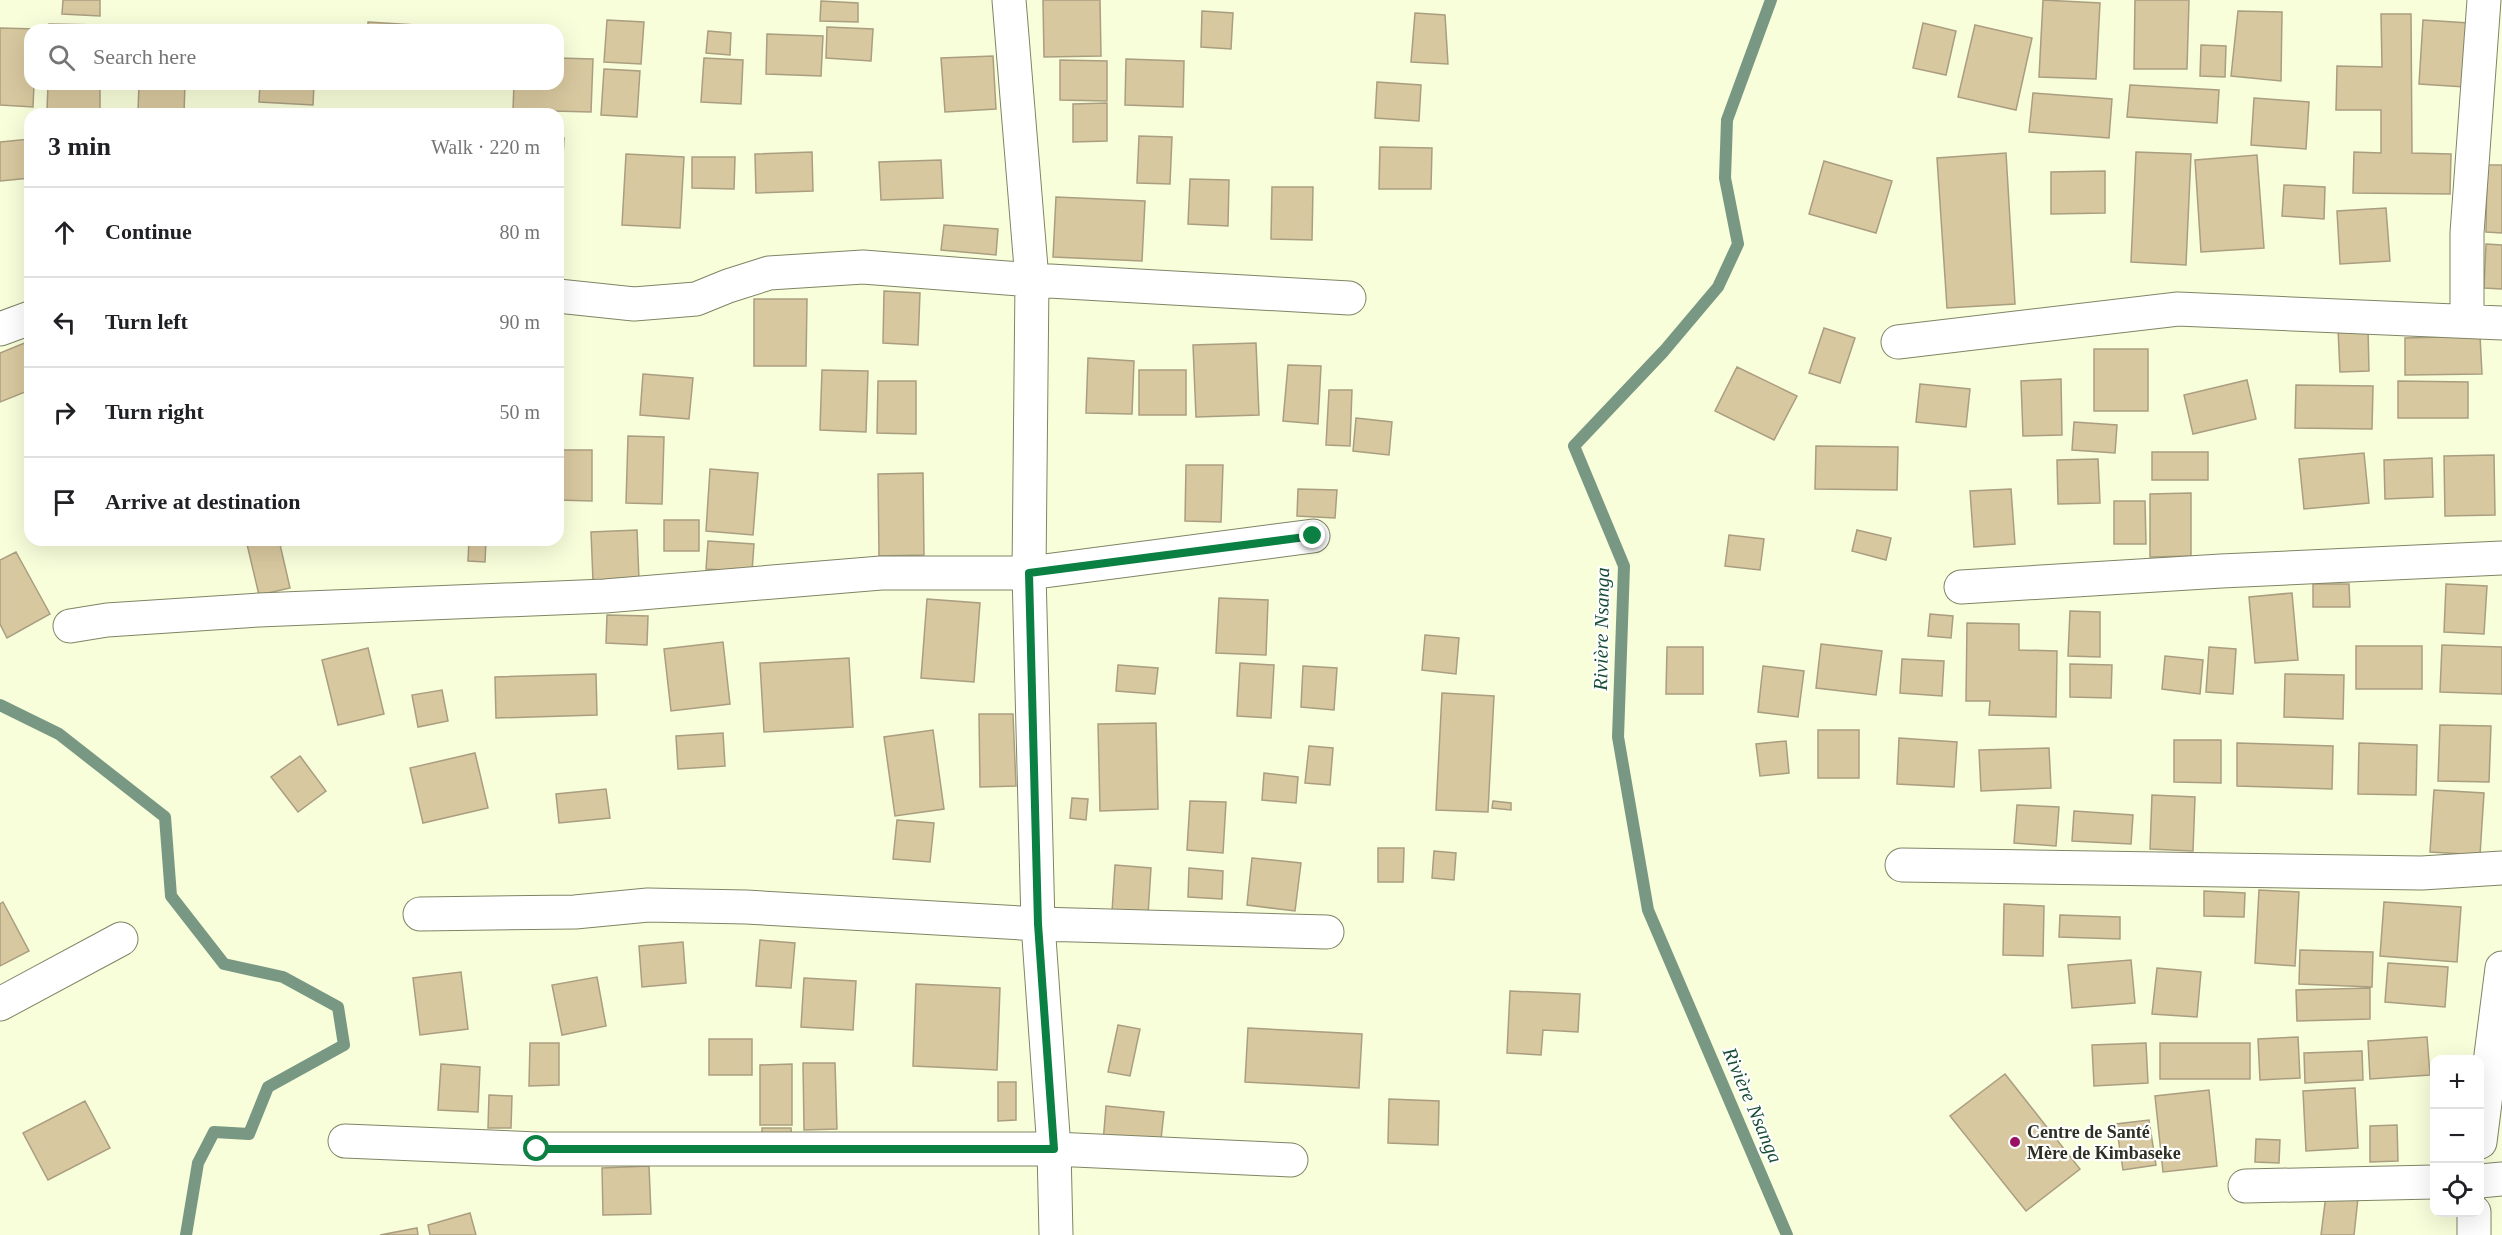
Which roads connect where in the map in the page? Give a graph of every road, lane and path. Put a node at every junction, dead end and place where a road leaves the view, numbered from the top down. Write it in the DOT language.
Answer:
graph roads {
  1 [pos="1010,0"];
  2 [pos="2484,0"];
  3 [pos="1032,280"];
  4 [pos="564,297"];
  5 [pos="1349,298"];
  6 [pos="24,320"];
  7 [pos="2467,321"];
  8 [pos="2502,323"];
  9 [pos="0,328"];
  10 [pos="1898,342"];
  11 [pos="1313,536"];
  12 [pos="2502,558"];
  13 [pos="1029,573"];
  14 [pos="1961,587"];
  15 [pos="70,626"];
  16 [pos="1902,866"];
  17 [pos="2502,868"];
  18 [pos="420,914"];
  19 [pos="1038,924"];
  20 [pos="1327,932"];
  21 [pos="121,939"];
  22 [pos="2502,968"];
  23 [pos="0,1005"];
  24 [pos="2484,1110"];
  25 [pos="345,1141"];
  26 [pos="1054,1149"];
  27 [pos="1291,1160"];
  28 [pos="2502,1179"];
  29 [pos="2484,1181"];
  30 [pos="2430,1182"];
  31 [pos="2245,1186"];
  32 [pos="2474,1217"];
  33 [pos="1056,1235"];
  34 [pos="2474,1235"];
  1 -- 3 [label="street"];
  2 -- 7 [label="street"];
  3 -- 4 [label="street"];
  3 -- 5 [label="street"];
  3 -- 13 [label="street"];
  6 -- 9 [label="street"];
  7 -- 8 [label="street"];
  7 -- 10 [label="street"];
  11 -- 13 [label="street"];
  12 -- 14 [label="street"];
  13 -- 15 [label="street"];
  13 -- 19 [label="street"];
  16 -- 17 [label="street"];
  18 -- 19 [label="street"];
  19 -- 20 [label="street"];
  19 -- 26 [label="street"];
  21 -- 23 [label="street"];
  22 -- 24 [label="street"];
  25 -- 26 [label="street"];
  26 -- 27 [label="street"];
  26 -- 33 [label="street"];
  28 -- 29 [label="street"];
  30 -- 31 [label="street"];
  32 -- 34 [label="street"];
}
